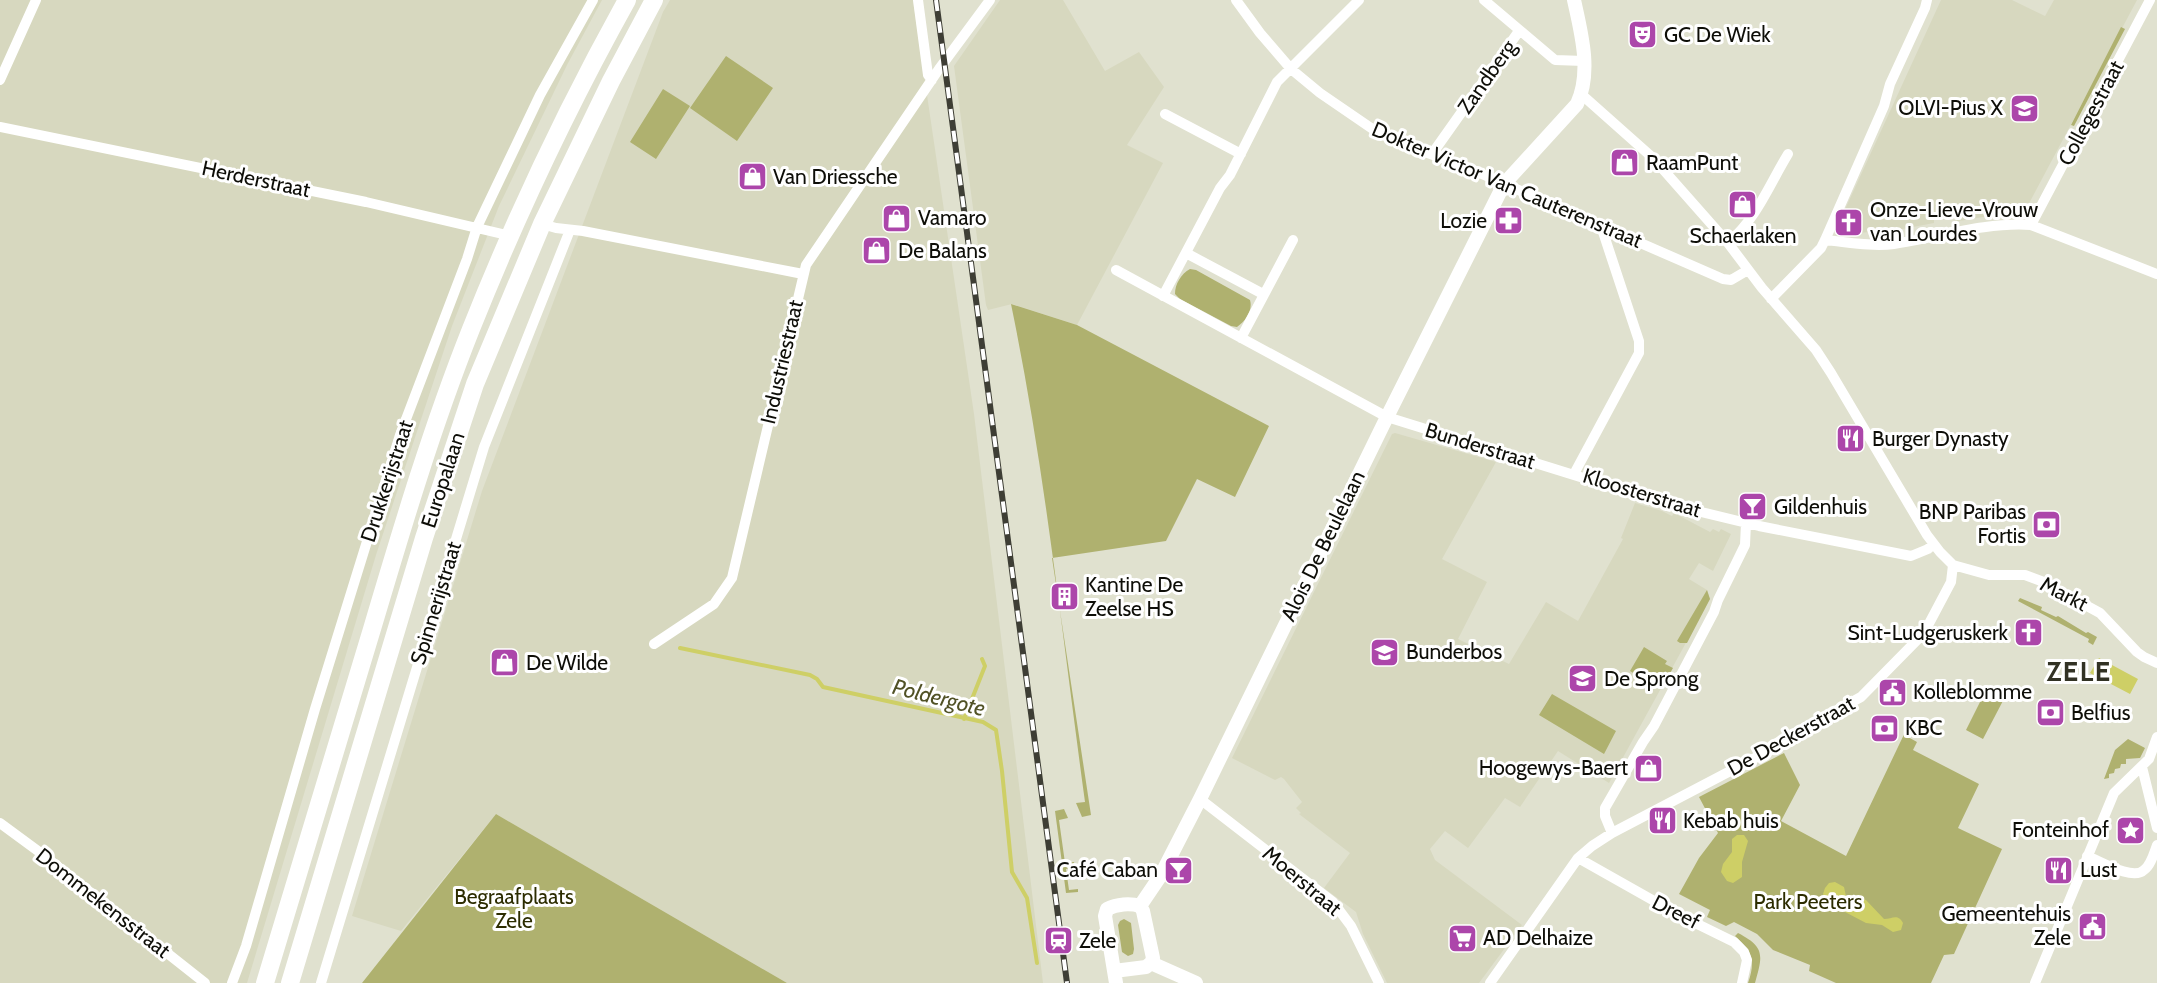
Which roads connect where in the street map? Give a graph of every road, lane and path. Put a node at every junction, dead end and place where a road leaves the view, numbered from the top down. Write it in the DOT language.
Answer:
graph roads {
  1 [pos="36,0"];
  2 [pos="593,0"];
  3 [pos="627,0"];
  4 [pos="654,0"];
  5 [pos="918,0"];
  6 [pos="990,0"];
  7 [pos="1236,0"];
  8 [pos="1359,0"];
  9 [pos="1484,0"];
  10 [pos="1574,0"];
  11 [pos="1927,0"];
  12 [pos="2150,0"];
  13 [pos="1519,31"];
  14 [pos="1584,61"];
  15 [pos="1290,69"];
  16 [pos="0,80"];
  17 [pos="932,80"];
  18 [pos="1581,94"];
  19 [pos="1165,114"];
  20 [pos="0,127"];
  21 [pos="1241,154"];
  22 [pos="1432,154"];
  23 [pos="1788,154"];
  24 [pos="1504,184"];
  25 [pos="542,224"];
  26 [pos="2031,225"];
  27 [pos="1601,226"];
  28 [pos="477,227"];
  29 [pos="570,230"];
  30 [pos="511,236"];
  31 [pos="1293,240"];
  32 [pos="1825,240"];
  33 [pos="1728,243"];
  34 [pos="1186,253"];
  35 [pos="1116,270"];
  36 [pos="1748,270"];
  37 [pos="803,273"];
  38 [pos="2157,274"];
  39 [pos="1263,294"];
  40 [pos="1163,296"];
  41 [pos="1772,299"];
  42 [pos="1241,338"];
  43 [pos="1387,417"];
  44 [pos="1574,474"];
  45 [pos="1746,523"];
  46 [pos="1933,544"];
  47 [pos="1953,565"];
  48 [pos="654,644"];
  49 [pos="2157,663"];
  50 [pos="2157,737"];
  51 [pos="2142,767"];
  52 [pos="1200,799"];
  53 [pos="0,823"];
  54 [pos="2157,828"];
  55 [pos="1612,833"];
  56 [pos="2157,845"];
  57 [pos="2087,856"];
  58 [pos="1578,858"];
  59 [pos="1140,906"];
  60 [pos="1151,963"];
  61 [pos="1115,977"];
  62 [pos="205,983"];
  63 [pos="232,983"];
  64 [pos="265,983"];
  65 [pos="290,983"];
  66 [pos="321,983"];
  67 [pos="1196,983"];
  68 [pos="1379,983"];
  69 [pos="1490,983"];
  70 [pos="1742,983"];
  71 [pos="2035,983"];
  1 -- 16 [label="street"];
  2 -- 28 [label="street, Drukkerijstraat"];
  3 -- 30 [label="highway, Europalaan"];
  4 -- 25 [label="highway, Europalaan"];
  5 -- 17 [label="street"];
  6 -- 17 [label="street, Industriestraat"];
  7 -- 15 [label="street, Dokter Victor Van Cauterenstraat"];
  8 -- 15 [label="street"];
  9 -- 13 [label="street"];
  10 -- 14 [label="street"];
  11 -- 32 [label="street"];
  12 -- 26 [label="street, Collegestraat"];
  13 -- 14 [label="street, Zandberg"];
  13 -- 22 [label="street, Zandberg"];
  14 -- 18 [label="street"];
  15 -- 21 [label="street"];
  15 -- 22 [label="street, Dokter Victor Van Cauterenstraat"];
  17 -- 37 [label="street, Industriestraat"];
  18 -- 24 [label="street"];
  18 -- 33 [label="street"];
  19 -- 21 [label="street"];
  20 -- 28 [label="street, Herderstraat"];
  21 -- 34 [label="street"];
  22 -- 24 [label="street, Dokter Victor Van Cauterenstraat"];
  23 -- 33 [label="street"];
  24 -- 27 [label="street, Dokter Victor Van Cauterenstraat"];
  24 -- 43 [label="street, Alois De Beulelaan"];
  25 -- 29 [label="street"];
  25 -- 65 [label="highway, Europalaan"];
  26 -- 32 [label="street"];
  26 -- 38 [label="street"];
  27 -- 36 [label="street, Dokter Victor Van Cauterenstraat"];
  27 -- 44 [label="street, Kloosterstraat"];
  28 -- 30 [label="street, Herderstraat"];
  28 -- 63 [label="street, Drukkerijstraat"];
  29 -- 37 [label="street"];
  29 -- 66 [label="street, Spinnerijstraat"];
  30 -- 64 [label="highway, Europalaan"];
  31 -- 39 [label="street"];
  32 -- 41 [label="street"];
  33 -- 36 [label="street"];
  34 -- 39 [label="street"];
  34 -- 40 [label="street"];
  35 -- 40 [label="street, Bunderstraat"];
  36 -- 41 [label="street"];
  37 -- 48 [label="street, Industriestraat"];
  39 -- 42 [label="street"];
  40 -- 42 [label="street, Bunderstraat"];
  41 -- 46 [label="street"];
  42 -- 43 [label="street, Bunderstraat"];
  43 -- 44 [label="street, Bunderstraat"];
  43 -- 52 [label="street, Alois De Beulelaan"];
  44 -- 45 [label="street, Kloosterstraat"];
  45 -- 46 [label="street, Kloosterstraat"];
  45 -- 55 [label="street"];
  46 -- 47 [label="street"];
  47 -- 49 [label="street, Markt"];
  47 -- 55 [label="street, De Deckerstraat"];
  50 -- 51 [label="street"];
  51 -- 54 [label="street"];
  51 -- 57 [label="street"];
  52 -- 59 [label="street, Alois De Beulelaan"];
  52 -- 68 [label="street, Moerstraat"];
  53 -- 62 [label="street, Dommekensstraat"];
  55 -- 58 [label="street, De Deckerstraat"];
  56 -- 57 [label="street"];
  57 -- 71 [label="street"];
  58 -- 69 [label="street, De Deckerstraat"];
  58 -- 70 [label="street, Dreef"];
  59 -- 60 [label="street"];
  59 -- 61 [label="street"];
  60 -- 61 [label="street"];
  60 -- 67 [label="street"];
}
